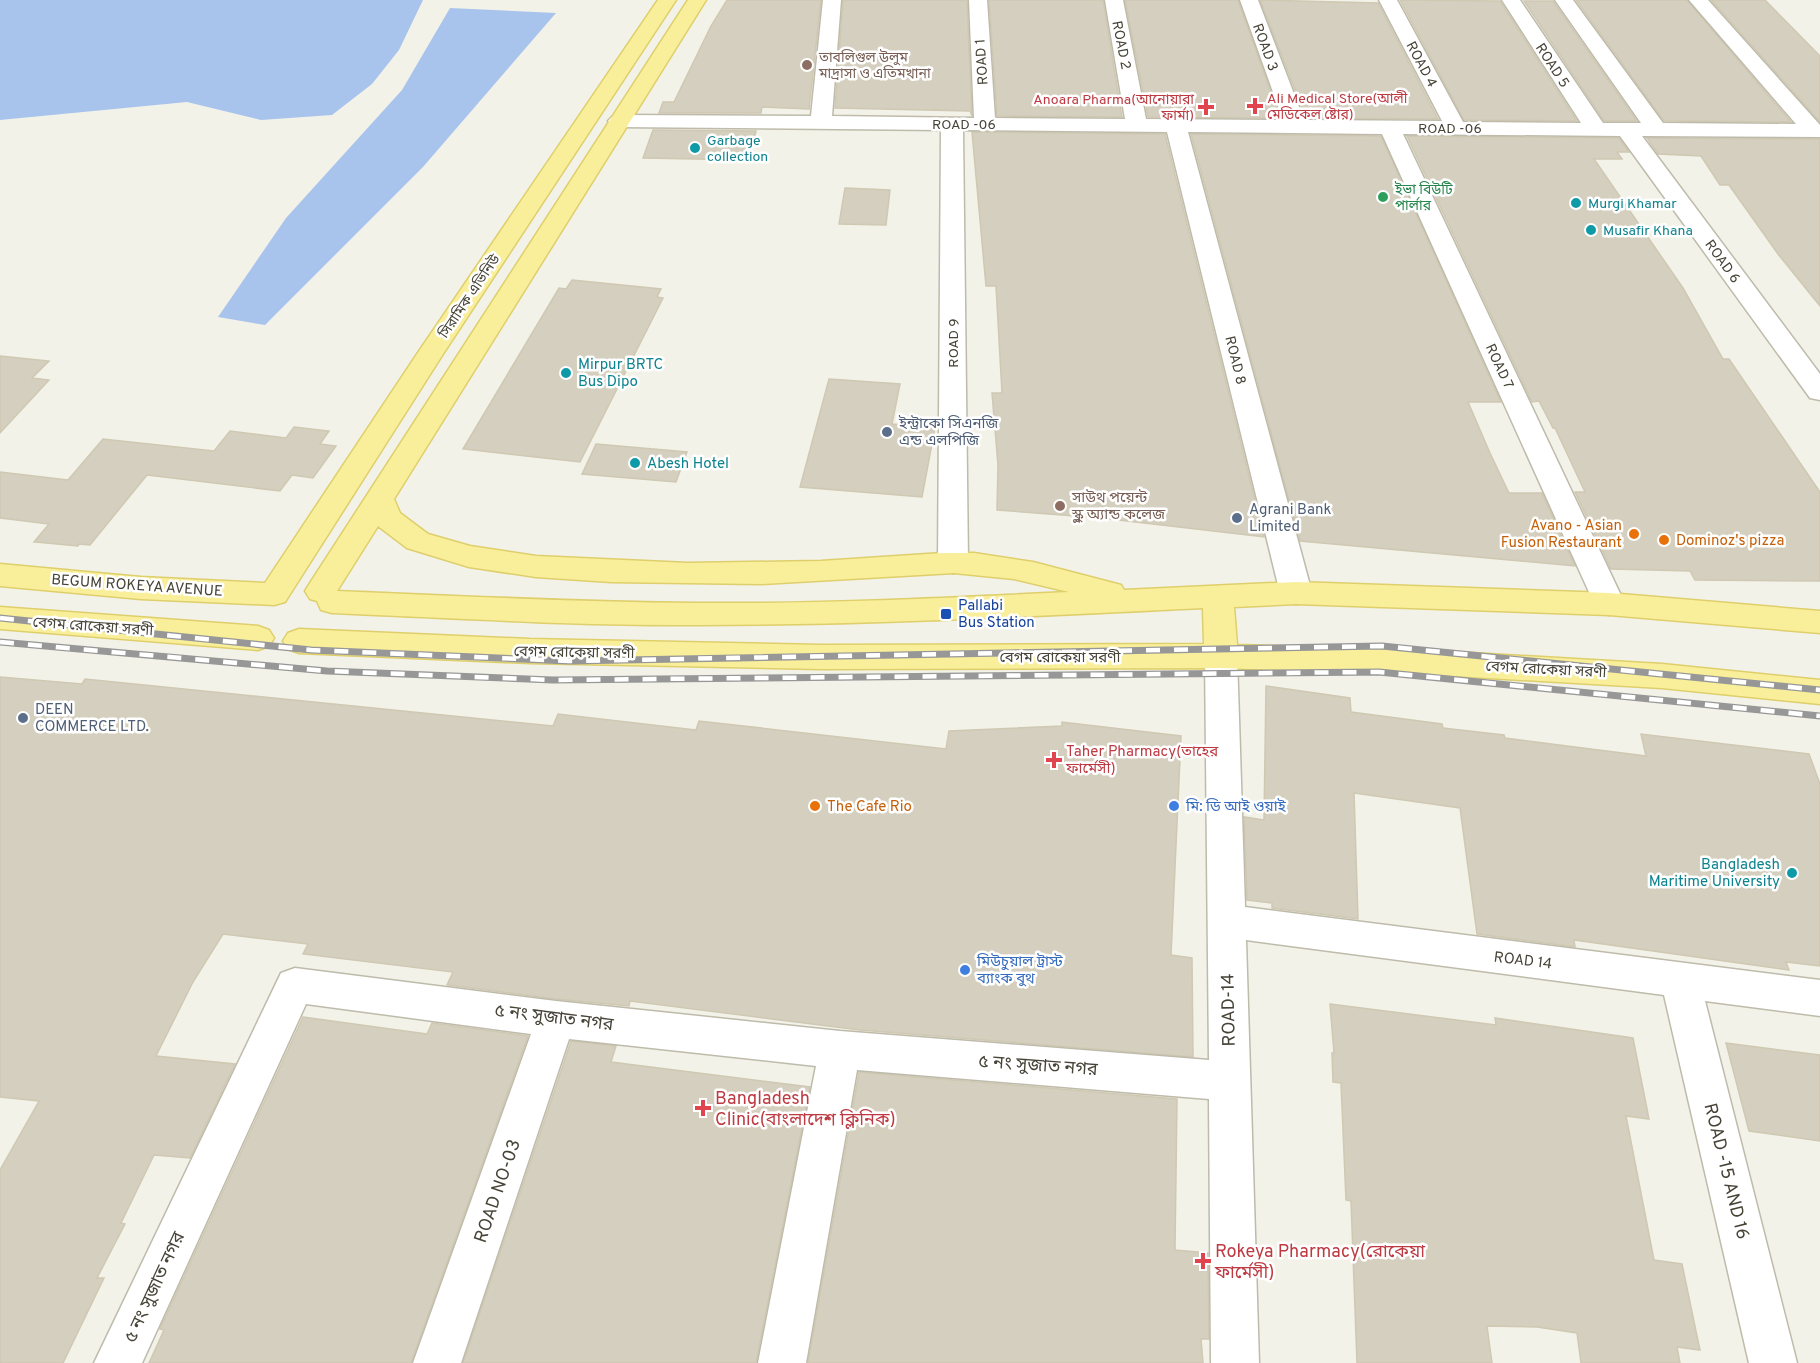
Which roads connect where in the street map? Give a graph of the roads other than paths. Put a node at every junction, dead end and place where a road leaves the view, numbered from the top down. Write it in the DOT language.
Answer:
graph roads {
  1 [pos="667,0"];
  2 [pos="697,0"];
  3 [pos="832,0"];
  4 [pos="978,0"];
  5 [pos="1114,0"];
  6 [pos="1249,0"];
  7 [pos="1388,0"];
  8 [pos="1510,0"];
  9 [pos="1564,0"];
  10 [pos="1698,0"];
  11 [pos="619,121"];
  12 [pos="821,123"];
  13 [pos="952,124"];
  14 [pos="985,124"];
  15 [pos="1137,126"];
  16 [pos="1176,126"];
  17 [pos="1296,127"];
  18 [pos="1390,128"];
  19 [pos="1456,128"];
  20 [pos="1596,129"];
  21 [pos="1627,130"];
  22 [pos="1657,130"];
  23 [pos="1816,131"];
  24 [pos="409,387"];
  25 [pos="448,390"];
  26 [pos="1820,392"];
  27 [pos="379,498"];
  28 [pos="953,563"];
  29 [pos="0,575"];
  30 [pos="1296,593"];
  31 [pos="274,594"];
  32 [pos="326,596"];
  33 [pos="1218,597"];
  34 [pos="1140,601"];
  35 [pos="1609,604"];
  36 [pos="0,618"];
  37 [pos="1820,622"];
  38 [pos="258,638"];
  39 [pos="299,640"];
  40 [pos="1221,656"];
  41 [pos="1820,692"];
  42 [pos="1227,921"];
  43 [pos="1680,980"];
  44 [pos="1820,998"];
  45 [pos="556,1018"];
  46 [pos="840,1050"];
  47 [pos="1230,1081"];
  48 [pos="118,1363"];
  49 [pos="437,1363"];
  50 [pos="782,1363"];
  51 [pos="1235,1363"];
  52 [pos="1773,1363"];
  1 -- 24 [label="main road, সিরামিক এভিনিউ"];
  2 -- 11 [label="main road"];
  3 -- 12 [label="street"];
  4 -- 14 [label="street, ROAD 1"];
  5 -- 15 [label="street, ROAD 2"];
  6 -- 17 [label="street, ROAD 3"];
  7 -- 19 [label="street, ROAD 4"];
  8 -- 20 [label="street, ROAD 5"];
  9 -- 22 [label="street"];
  10 -- 23 [label="street"];
  11 -- 12 [label="street, ROAD -06"];
  11 -- 25 [label="main road"];
  12 -- 13 [label="street, ROAD -06"];
  13 -- 14 [label="street, ROAD -06"];
  13 -- 28 [label="street, ROAD 9"];
  14 -- 15 [label="street, ROAD -06"];
  15 -- 16 [label="street, ROAD -06"];
  16 -- 17 [label="street, ROAD -06"];
  16 -- 30 [label="street, ROAD 8"];
  17 -- 18 [label="street, ROAD -06"];
  18 -- 19 [label="street, ROAD -06"];
  18 -- 35 [label="street, ROAD 7"];
  19 -- 20 [label="street, ROAD -06"];
  20 -- 21 [label="street, ROAD -06"];
  21 -- 22 [label="street, ROAD -06"];
  21 -- 26 [label="street, ROAD 6"];
  22 -- 23 [label="street, ROAD -06"];
  24 -- 25 [label="main road"];
  24 -- 31 [label="main road, সিরামিক এভিনিউ"];
  25 -- 27 [label="main road"];
  27 -- 28 [label="main road"];
  27 -- 32 [label="main road"];
  28 -- 34 [label="main road"];
  29 -- 31 [label="main road, BEGUM ROKEYA AVENUE"];
  30 -- 33 [label="main road"];
  30 -- 35 [label="main road"];
  31 -- 32 [label="main road"];
  31 -- 38 [label="main road"];
  32 -- 34 [label="main road"];
  32 -- 39 [label="main road"];
  33 -- 34 [label="main road"];
  33 -- 40 [label="main road"];
  35 -- 37 [label="main road"];
  36 -- 38 [label="main road, বেগম রোকেয়া সরণী"];
  38 -- 39 [label="main road"];
  39 -- 40 [label="main road, বেগম রোকেয়া সরণী"];
  40 -- 41 [label="main road, বেগম রোকেয়া সরণী"];
  40 -- 42 [label="street, ROAD-14"];
  42 -- 43 [label="street, ROAD 14"];
  42 -- 47 [label="street, ROAD-14"];
  43 -- 44 [label="street, ROAD 14"];
  43 -- 52 [label="street, ROAD -15 AND 16"];
  45 -- 46 [label="street, ৫ নং সুজাত নগর"];
  45 -- 48 [label="street, ৫ নং সুজাত নগর"];
  45 -- 49 [label="street, ROAD NO-03"];
  46 -- 47 [label="street, ৫ নং সুজাত নগর"];
  46 -- 50 [label="street"];
  47 -- 51 [label="street, ROAD-14"];
}
